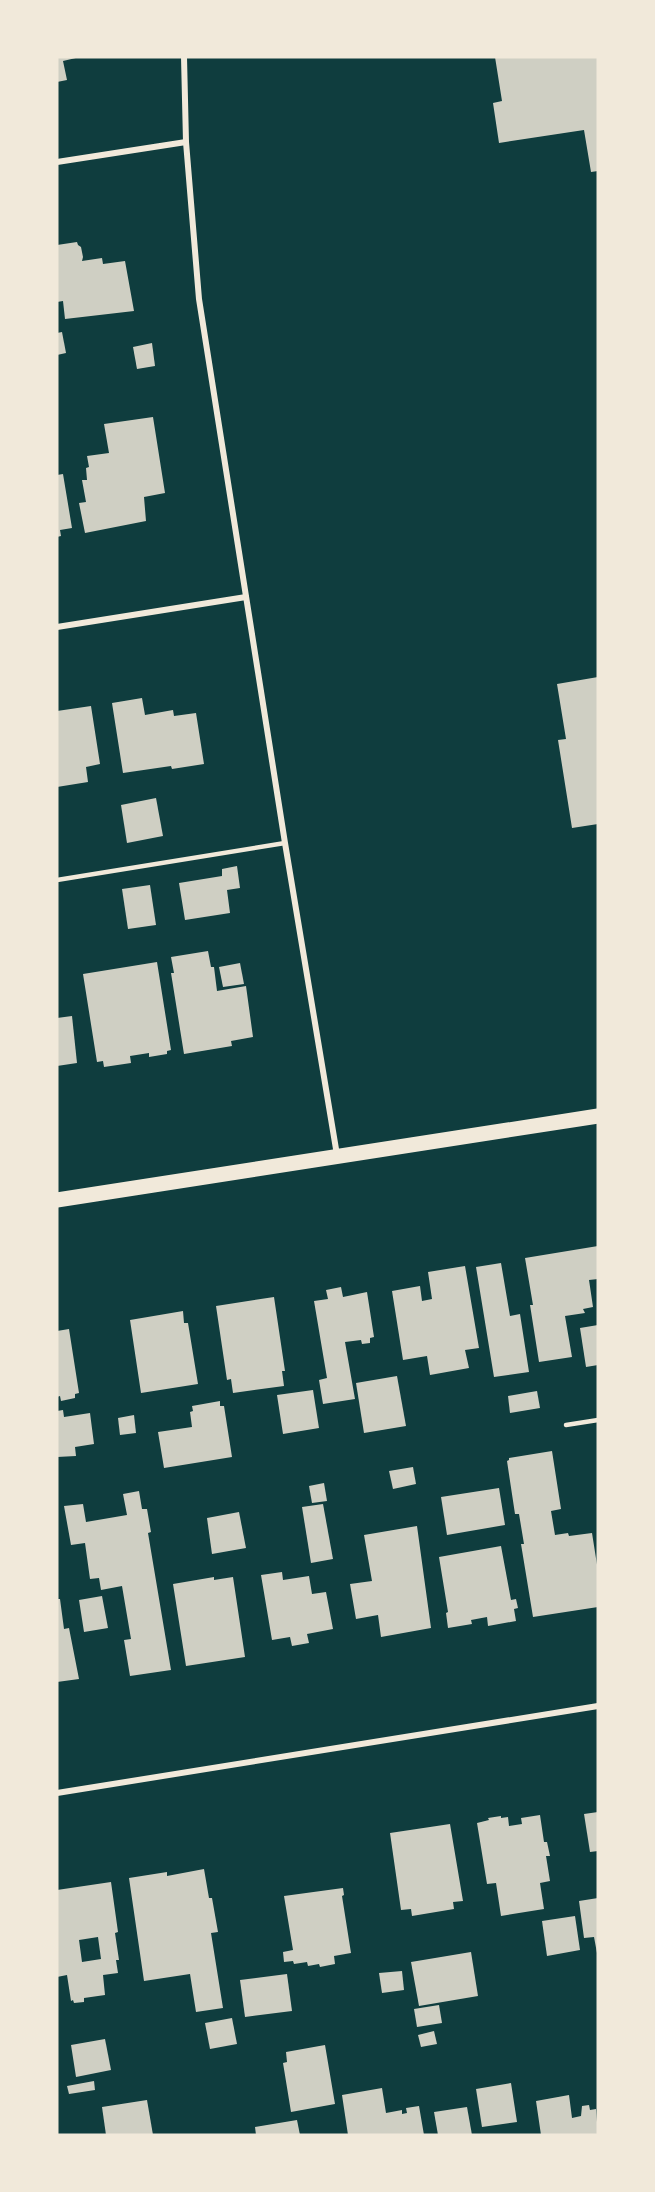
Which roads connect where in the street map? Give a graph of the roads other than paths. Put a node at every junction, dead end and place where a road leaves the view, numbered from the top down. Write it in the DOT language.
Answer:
graph roads {
  1 [pos="184,57"];
  2 [pos="186,142"];
  3 [pos="57,162"];
  4 [pos="246,597"];
  5 [pos="57,627"];
  6 [pos="285,843"];
  7 [pos="57,880"];
  8 [pos="598,1116"];
  9 [pos="338,1155"];
  10 [pos="57,1200"];
  11 [pos="598,1420"];
  12 [pos="566,1425"];
  13 [pos="598,1706"];
  14 [pos="57,1793"];
  1 -- 2 [label="street"];
  2 -- 3 [label="street"];
  2 -- 4 [label="street"];
  4 -- 5 [label="street"];
  4 -- 6 [label="street"];
  6 -- 7 [label="lane"];
  6 -- 9 [label="street"];
  8 -- 9 [label="main road"];
  9 -- 10 [label="main road"];
  11 -- 12 [label="lane"];
  13 -- 14 [label="street"];
}
